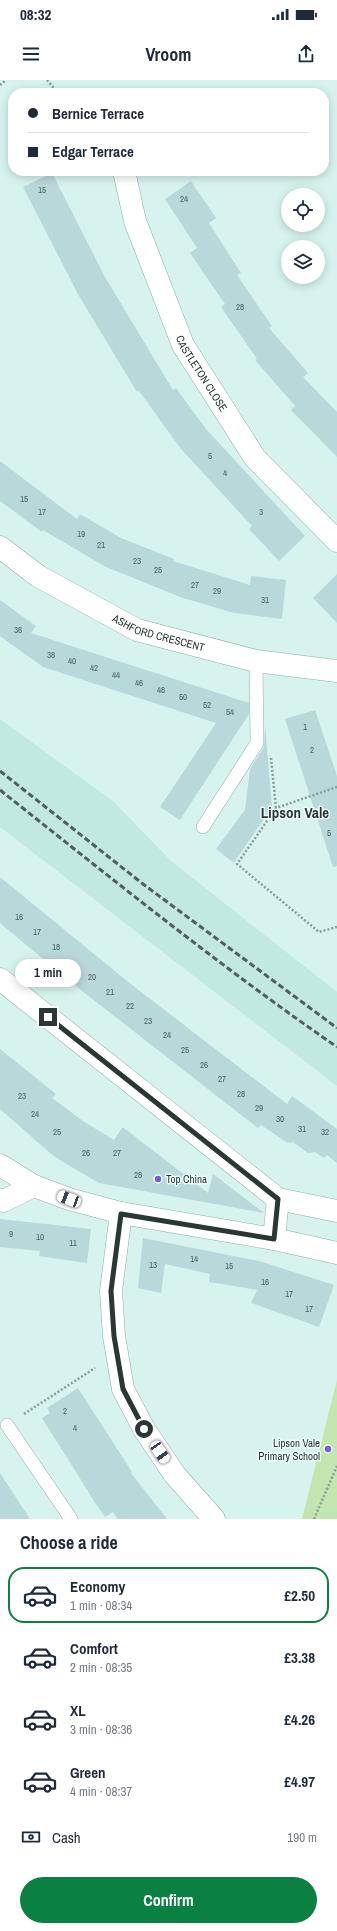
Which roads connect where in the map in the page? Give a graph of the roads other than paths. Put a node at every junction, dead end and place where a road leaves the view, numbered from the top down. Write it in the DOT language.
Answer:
graph roads {
  1 [pos="125,176"];
  2 [pos="337,541"];
  3 [pos="0,547"];
  4 [pos="256,661"];
  5 [pos="337,671"];
  6 [pos="203,827"];
  7 [pos="0,979"];
  8 [pos="0,1165"];
  9 [pos="34,1186"];
  10 [pos="278,1199"];
  11 [pos="0,1200"];
  12 [pos="337,1211"];
  13 [pos="121,1214"];
  14 [pos="274,1239"];
  15 [pos="337,1253"];
  16 [pos="6,1425"];
  17 [pos="71,1519"];
  18 [pos="214,1519"];
  1 -- 2 [label="street, CASTLETON CLOSE"];
  3 -- 4 [label="street, ASHFORD CRESCENT"];
  4 -- 5 [label="street, ASHFORD CRESCENT"];
  4 -- 6 [label="lane"];
  7 -- 10 [label="street"];
  8 -- 9 [label="street"];
  9 -- 11 [label="street"];
  9 -- 13 [label="street"];
  10 -- 12 [label="street"];
  10 -- 14 [label="street"];
  13 -- 14 [label="street"];
  13 -- 18 [label="street"];
  14 -- 15 [label="street"];
  16 -- 17 [label="lane"];
}
